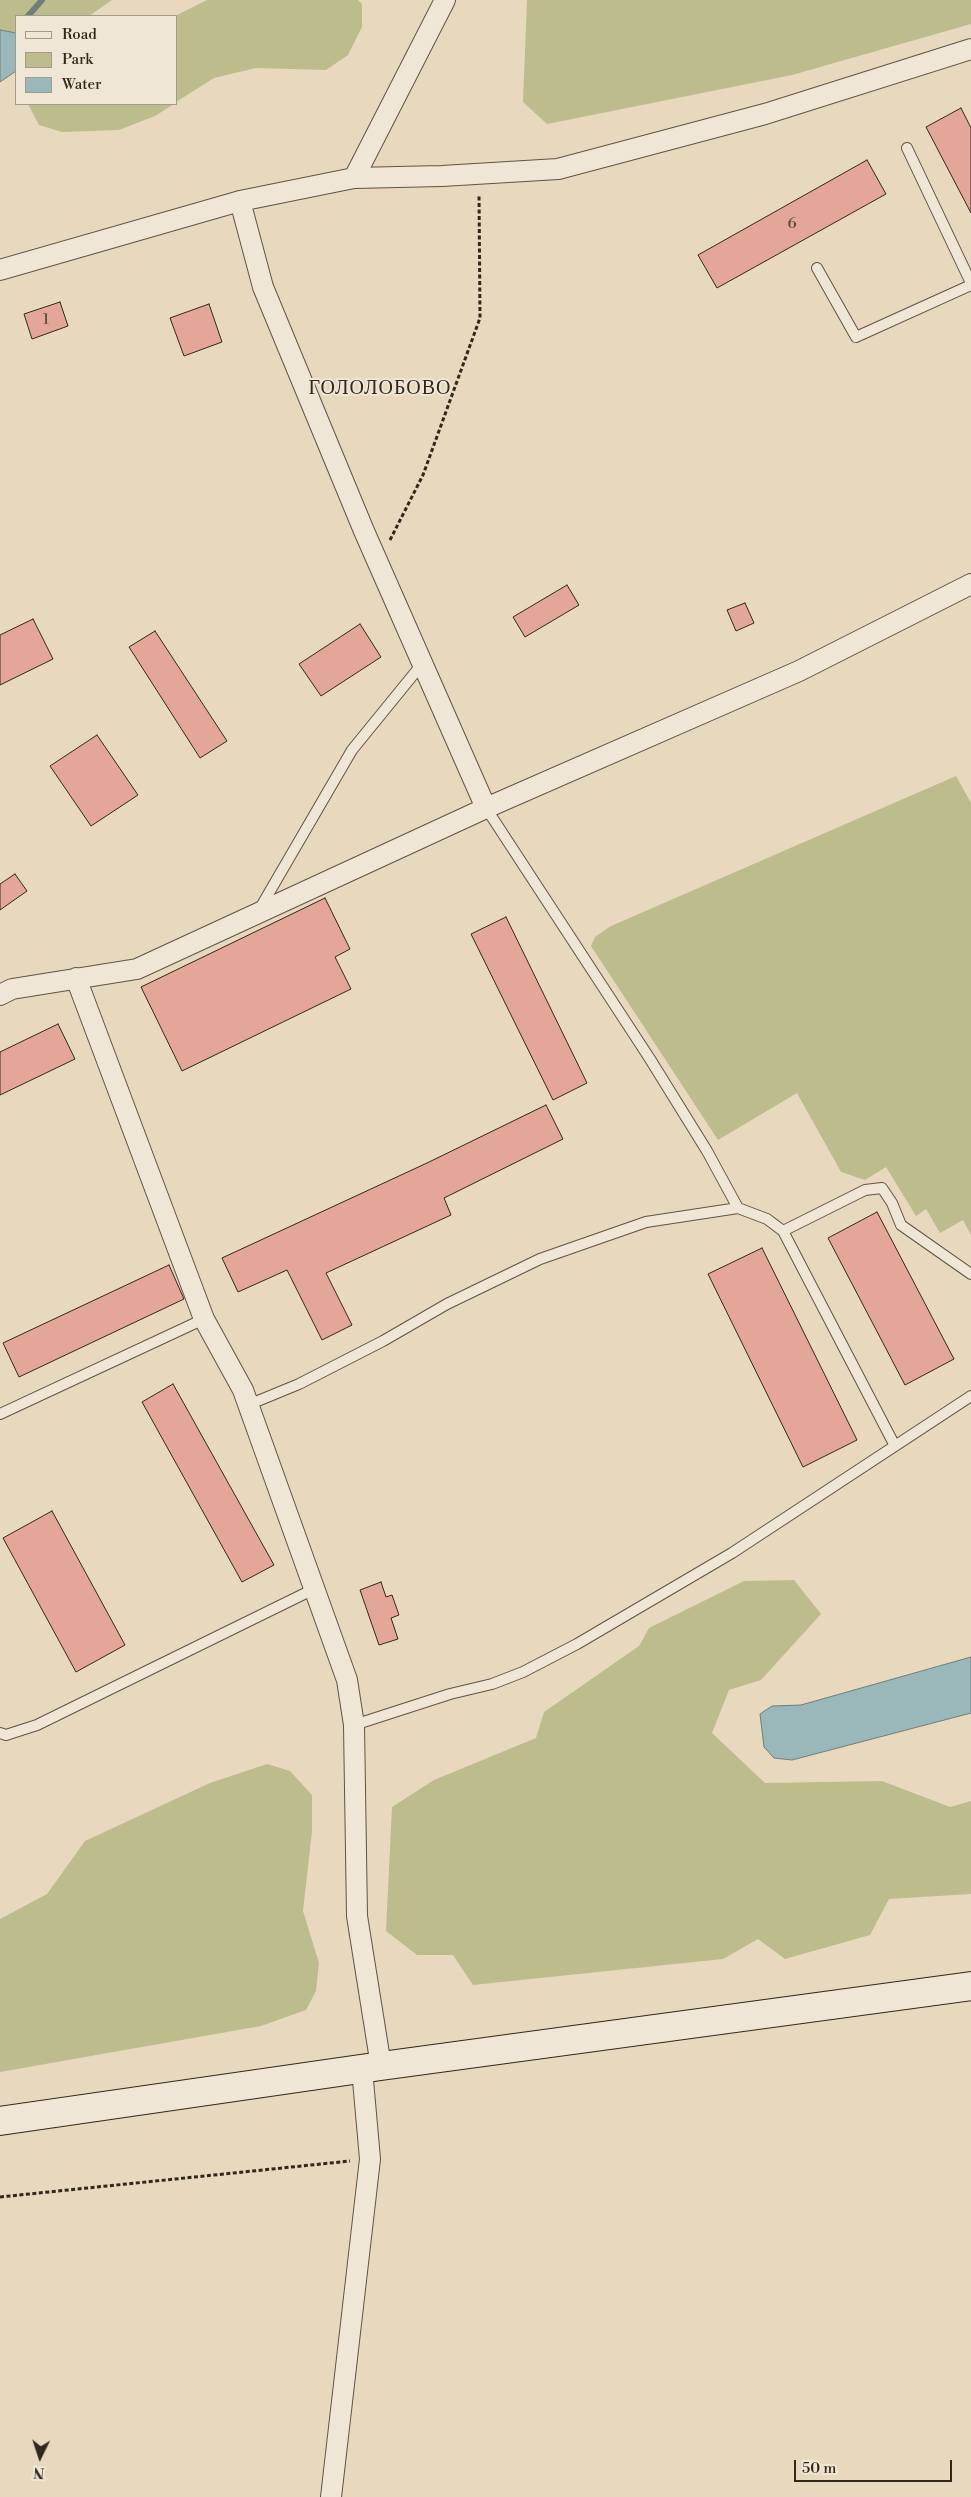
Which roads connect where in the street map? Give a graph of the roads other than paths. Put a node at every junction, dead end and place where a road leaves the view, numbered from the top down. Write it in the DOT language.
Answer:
graph roads {
  1 [pos="445,0"];
  2 [pos="971,49"];
  3 [pos="907,148"];
  4 [pos="354,178"];
  5 [pos="240,201"];
  6 [pos="817,268"];
  7 [pos="0,270"];
  8 [pos="971,284"];
  9 [pos="971,584"];
  10 [pos="422,664"];
  11 [pos="486,808"];
  12 [pos="258,913"];
  13 [pos="76,978"];
  14 [pos="0,995"];
  15 [pos="738,1208"];
  16 [pos="783,1231"];
  17 [pos="971,1274"];
  18 [pos="204,1319"];
  19 [pos="971,1396"];
  20 [pos="248,1405"];
  21 [pos="0,1414"];
  22 [pos="895,1446"];
  23 [pos="314,1588"];
  24 [pos="354,1724"];
  25 [pos="0,1733"];
  26 [pos="971,1986"];
  27 [pos="372,2067"];
  28 [pos="0,2121"];
  29 [pos="331,2497"];
  1 -- 4 [label="street"];
  2 -- 4 [label="street"];
  3 -- 8 [label="lane"];
  4 -- 5 [label="street"];
  5 -- 7 [label="street"];
  5 -- 10 [label="street"];
  6 -- 8 [label="lane"];
  9 -- 11 [label="street"];
  10 -- 11 [label="street"];
  10 -- 12 [label="lane"];
  11 -- 12 [label="street"];
  11 -- 15 [label="lane"];
  12 -- 13 [label="street"];
  13 -- 14 [label="street"];
  13 -- 18 [label="street"];
  15 -- 16 [label="lane"];
  15 -- 20 [label="lane"];
  16 -- 17 [label="lane"];
  16 -- 22 [label="lane"];
  18 -- 20 [label="street"];
  18 -- 21 [label="lane"];
  19 -- 22 [label="lane"];
  20 -- 23 [label="street"];
  22 -- 24 [label="lane"];
  23 -- 24 [label="street"];
  23 -- 25 [label="lane"];
  24 -- 27 [label="street"];
  26 -- 27 [label="main road"];
  27 -- 28 [label="main road"];
  27 -- 29 [label="street"];
}
